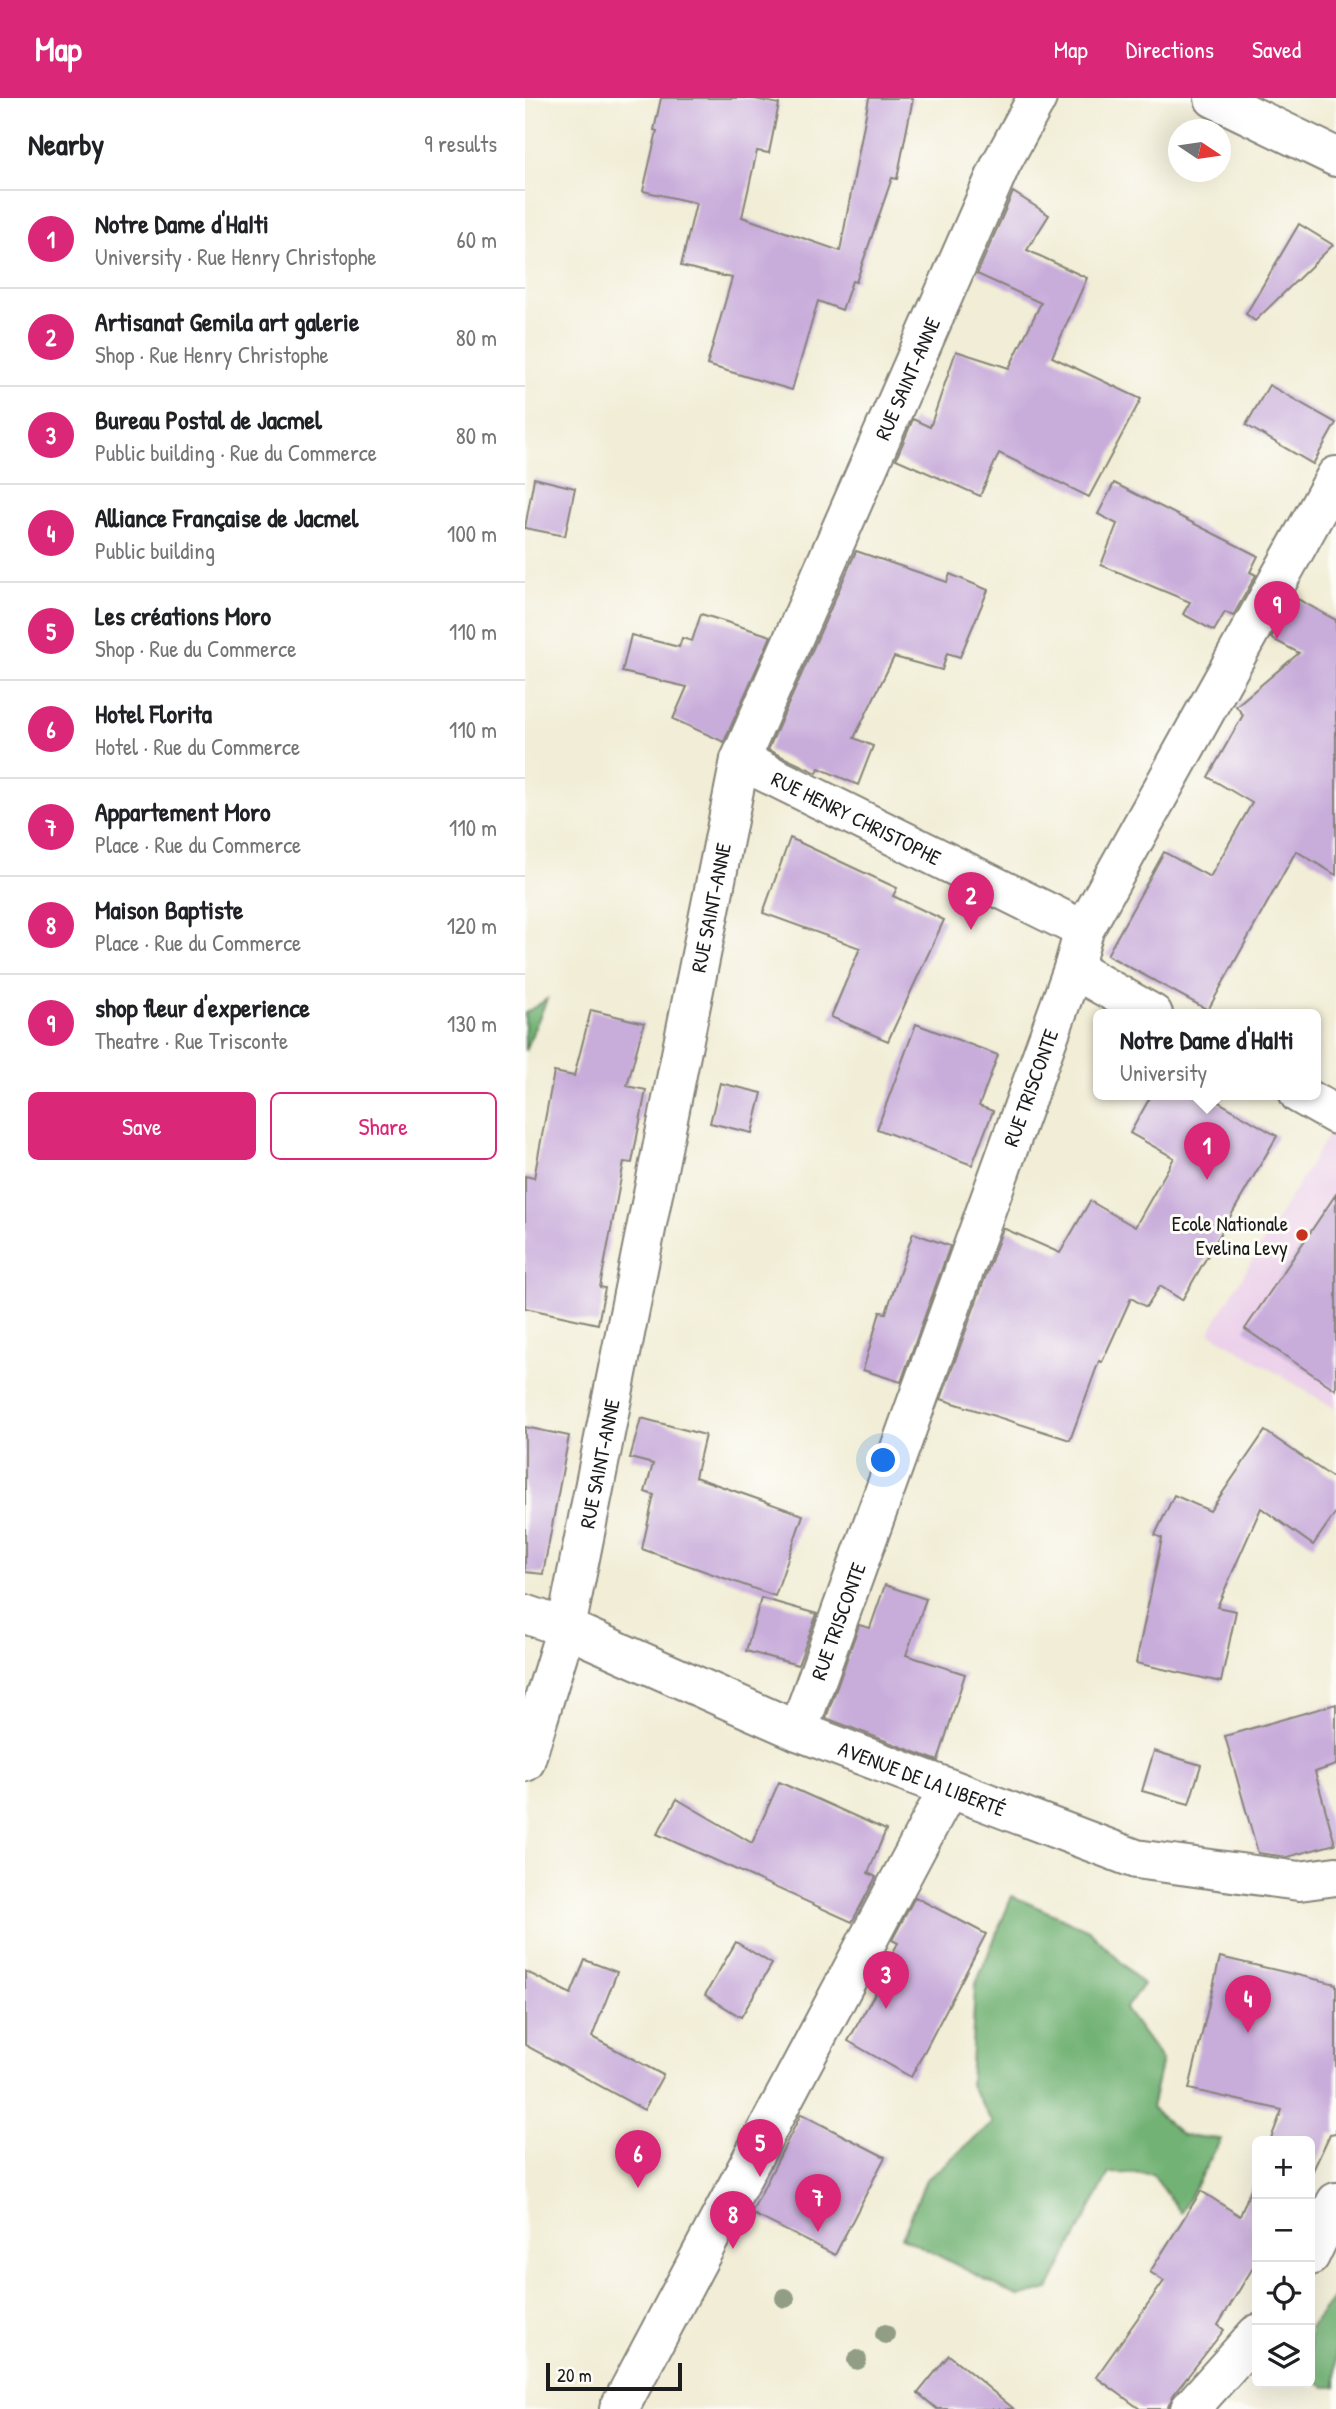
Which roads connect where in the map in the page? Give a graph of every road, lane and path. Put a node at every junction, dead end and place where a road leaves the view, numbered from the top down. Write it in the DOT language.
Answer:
graph roads {
  1 [pos="1037,98"];
  2 [pos="1214,98"];
  3 [pos="1336,157"];
  4 [pos="1336,476"];
  5 [pos="740,760"];
  6 [pos="1084,930"];
  7 [pos="1073,970"];
  8 [pos="1144,1009"];
  9 [pos="1310,1100"];
  10 [pos="1336,1115"];
  11 [pos="525,1614"];
  12 [pos="566,1628"];
  13 [pos="798,1731"];
  14 [pos="525,1762"];
  15 [pos="948,1788"];
  16 [pos="1336,1876"];
  17 [pos="1336,2202"];
  18 [pos="1315,2246"];
  19 [pos="1252,2340"];
  20 [pos="619,2409"];
  21 [pos="1190,2409"];
  1 -- 5 [label="street, RUE SAINT-ANNE"];
  2 -- 3 [label="street"];
  4 -- 6 [label="street, RUE TRISCONTE"];
  5 -- 6 [label="street, RUE HENRY CHRISTOPHE"];
  5 -- 12 [label="street, RUE SAINT-ANNE"];
  6 -- 7 [label="street, RUE TRISCONTE"];
  7 -- 8 [label="street"];
  7 -- 13 [label="street, RUE TRISCONTE"];
  9 -- 10 [label="street"];
  11 -- 12 [label="street, AVENUE DE LA LIBERTÉ"];
  12 -- 13 [label="street, AVENUE DE LA LIBERTÉ"];
  12 -- 14 [label="street, RUE SAINT-ANNE"];
  13 -- 15 [label="street, AVENUE DE LA LIBERTÉ"];
  15 -- 16 [label="street, AVENUE DE LA LIBERTÉ"];
  15 -- 20 [label="street"];
  17 -- 18 [label="street"];
  19 -- 21 [label="street"];
}
